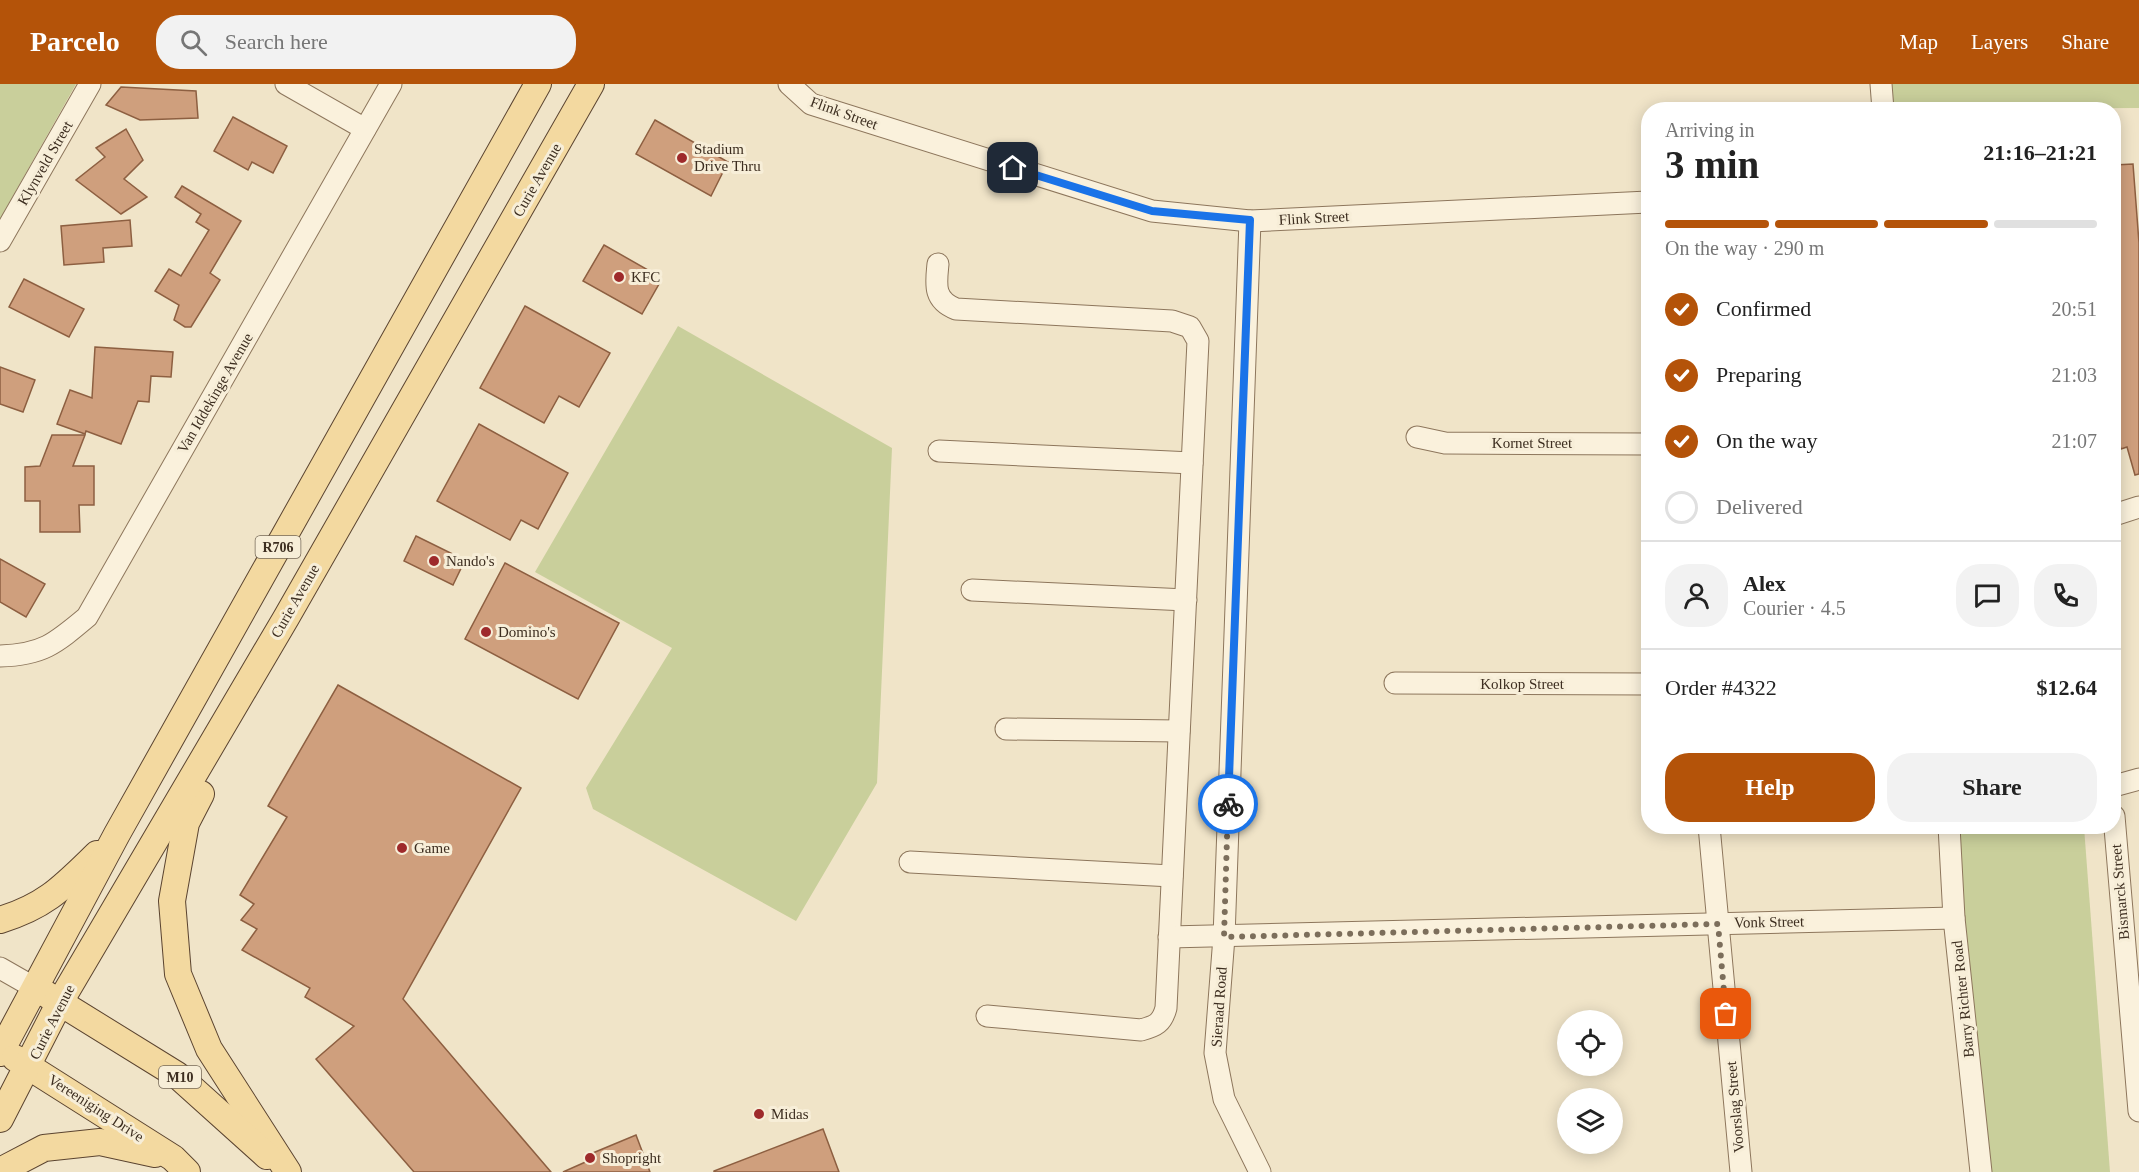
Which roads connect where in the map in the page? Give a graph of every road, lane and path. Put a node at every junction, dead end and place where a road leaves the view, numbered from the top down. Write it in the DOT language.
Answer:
graph roads {
  1 [pos="90,84"];
  2 [pos="286,84"];
  3 [pos="391,84"];
  4 [pos="538,84"];
  5 [pos="591,84"];
  6 [pos="789,84"];
  7 [pos="1881,84"];
  8 [pos="1882,102"];
  9 [pos="366,129"];
  10 [pos="1641,202"];
  11 [pos="1250,220"];
  12 [pos="0,241"];
  13 [pos="938,264"];
  14 [pos="1417,437"];
  15 [pos="1641,444"];
  16 [pos="939,452"];
  17 [pos="1192,463"];
  18 [pos="2139,507"];
  19 [pos="2121,512"];
  20 [pos="972,590"];
  21 [pos="1185,600"];
  22 [pos="286,618"];
  23 [pos="0,656"];
  24 [pos="1395,683"];
  25 [pos="1641,684"];
  26 [pos="1006,729"];
  27 [pos="1179,731"];
  28 [pos="2139,779"];
  29 [pos="2121,784"];
  30 [pos="117,834"];
  31 [pos="1710,834"];
  32 [pos="1949,834"];
  33 [pos="2116,834"];
  34 [pos="910,862"];
  35 [pos="1172,876"];
  36 [pos="1954,918"];
  37 [pos="0,920"];
  38 [pos="1718,924"];
  39 [pos="1169,937"];
  40 [pos="1224,937"];
  41 [pos="0,968"];
  42 [pos="35,988"];
  43 [pos="60,1002"];
  44 [pos="987,1016"];
  45 [pos="2136,1045"];
  46 [pos="0,1051"];
  47 [pos="29,1065"];
  48 [pos="2139,1111"];
  49 [pos="0,1119"];
  50 [pos="180,1165"];
  51 [pos="0,1171"];
  52 [pos="287,1172"];
  53 [pos="1260,1172"];
  54 [pos="1741,1172"];
  55 [pos="1981,1172"];
  1 -- 12 [label="street, Klynveld Street"];
  2 -- 9 [label="street"];
  3 -- 9 [label="street, Van Iddekinge Avenue"];
  4 -- 30 [label="main road, Curie Avenue / R706"];
  5 -- 22 [label="main road, Curie Avenue / R706"];
  6 -- 11 [label="street, Flink Street"];
  7 -- 8 [label="street"];
  9 -- 23 [label="street, Van Iddekinge Avenue"];
  10 -- 11 [label="street, Flink Street"];
  11 -- 40 [label="street, Sieraad Road"];
  13 -- 17 [label="street"];
  14 -- 15 [label="street, Kornet Street"];
  16 -- 17 [label="street"];
  17 -- 21 [label="street"];
  18 -- 19 [label="street"];
  20 -- 21 [label="street"];
  21 -- 27 [label="street"];
  22 -- 43 [label="main road, Curie Avenue / R706"];
  22 -- 52 [label="main road"];
  24 -- 25 [label="street, Kolkop Street"];
  26 -- 27 [label="street"];
  27 -- 35 [label="street"];
  28 -- 29 [label="street"];
  30 -- 37 [label="main road"];
  30 -- 42 [label="main road, Curie Avenue / R706"];
  31 -- 38 [label="street, Voorslag Street"];
  32 -- 36 [label="street, Barry Richter Road"];
  33 -- 45 [label="street, Bismarck Street"];
  34 -- 35 [label="street"];
  35 -- 39 [label="street"];
  36 -- 38 [label="street, Vonk Street"];
  36 -- 55 [label="street, Barry Richter Road"];
  38 -- 40 [label="street, Vonk Street"];
  38 -- 54 [label="street, Voorslag Street"];
  39 -- 40 [label="street, Vonk Street"];
  39 -- 44 [label="street"];
  40 -- 53 [label="street, Sieraad Road"];
  41 -- 42 [label="street"];
  42 -- 43 [label="main road, M10"];
  42 -- 46 [label="main road, Curie Avenue / R706"];
  43 -- 47 [label="main road, Curie Avenue / R706"];
  43 -- 52 [label="main road, M10"];
  45 -- 48 [label="street, Bismarck Street"];
  46 -- 47 [label="main road, Vereeniging Drive"];
  47 -- 49 [label="main road, Curie Avenue / R706"];
  47 -- 50 [label="main road, Vereeniging Drive"];
  50 -- 51 [label="main road"];
}
